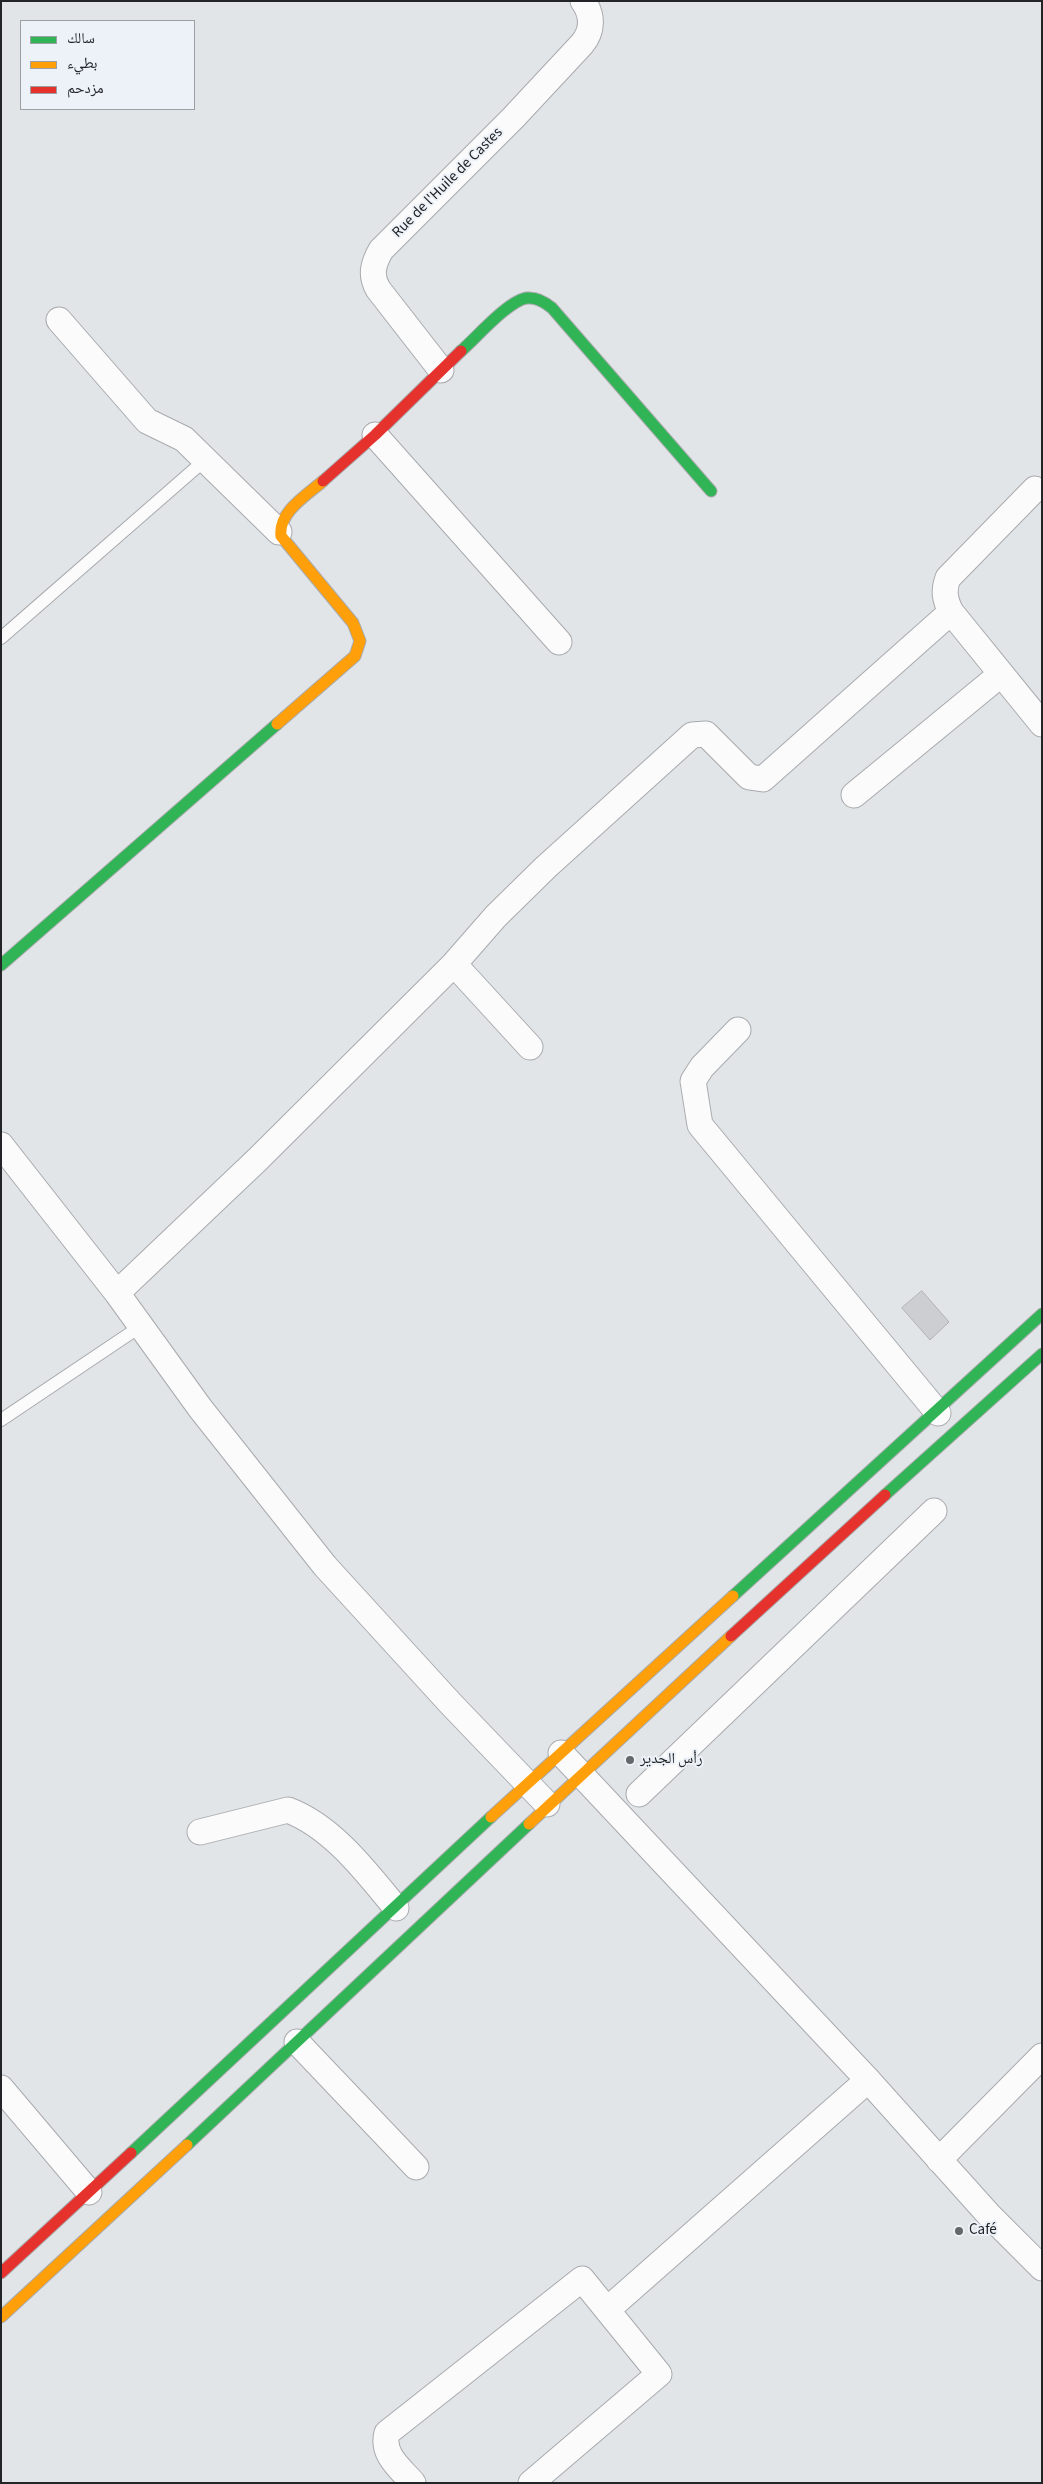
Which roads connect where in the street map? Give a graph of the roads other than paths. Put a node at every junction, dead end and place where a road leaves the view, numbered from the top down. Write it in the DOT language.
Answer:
graph roads {
  1 [pos="583,1"];
  2 [pos="59,320"];
  3 [pos="440,370"];
  4 [pos="375,435"];
  5 [pos="206,460"];
  6 [pos="1035,488"];
  7 [pos="711,491"];
  8 [pos="279,532"];
  9 [pos="951,612"];
  10 [pos="1,638"];
  11 [pos="559,642"];
  12 [pos="1000,675"];
  13 [pos="1042,724"];
  14 [pos="854,795"];
  15 [pos="454,964"];
  16 [pos="1,965"];
  17 [pos="738,1030"];
  18 [pos="530,1047"];
  19 [pos="1,1145"];
  20 [pos="117,1293"];
  21 [pos="1042,1314"];
  22 [pos="141,1326"];
  23 [pos="1042,1354"];
  24 [pos="938,1412"];
  25 [pos="1,1420"];
  26 [pos="934,1511"];
  27 [pos="561,1753"];
  28 [pos="580,1773"];
  29 [pos="528,1785"];
  30 [pos="639,1794"];
  31 [pos="547,1804"];
  32 [pos="200,1832"];
  33 [pos="396,1908"];
  34 [pos="297,2042"];
  35 [pos="1042,2056"];
  36 [pos="868,2080"];
  37 [pos="1,2088"];
  38 [pos="939,2160"];
  39 [pos="416,2167"];
  40 [pos="89,2192"];
  41 [pos="1042,2268"];
  42 [pos="1,2273"];
  43 [pos="607,2310"];
  44 [pos="1,2317"];
  45 [pos="412,2483"];
  46 [pos="531,2483"];
  1 -- 3 [label="street, Rue de l'Huile de Castes"];
  2 -- 5 [label="street"];
  3 -- 4 [label="main road"];
  3 -- 7 [label="main road"];
  4 -- 8 [label="main road"];
  4 -- 11 [label="street"];
  5 -- 8 [label="street"];
  5 -- 10 [label="lane"];
  6 -- 9 [label="street"];
  8 -- 16 [label="main road"];
  9 -- 12 [label="street"];
  9 -- 15 [label="street"];
  12 -- 13 [label="street"];
  12 -- 14 [label="street"];
  15 -- 18 [label="street"];
  15 -- 20 [label="street"];
  17 -- 24 [label="street"];
  19 -- 20 [label="street"];
  20 -- 22 [label="street"];
  21 -- 24 [label="main road"];
  22 -- 25 [label="lane"];
  22 -- 29 [label="street"];
  23 -- 28 [label="main road"];
  24 -- 27 [label="main road"];
  26 -- 30 [label="street"];
  27 -- 28 [label="street"];
  27 -- 29 [label="main road"];
  28 -- 31 [label="main road"];
  28 -- 36 [label="street"];
  29 -- 31 [label="street"];
  29 -- 33 [label="main road"];
  31 -- 34 [label="main road"];
  32 -- 33 [label="street"];
  33 -- 40 [label="main road"];
  34 -- 39 [label="street"];
  34 -- 44 [label="main road"];
  35 -- 38 [label="street"];
  36 -- 38 [label="street"];
  36 -- 43 [label="street"];
  37 -- 40 [label="street"];
  38 -- 41 [label="street"];
  40 -- 42 [label="main road"];
  43 -- 45 [label="street"];
  43 -- 46 [label="street"];
}
